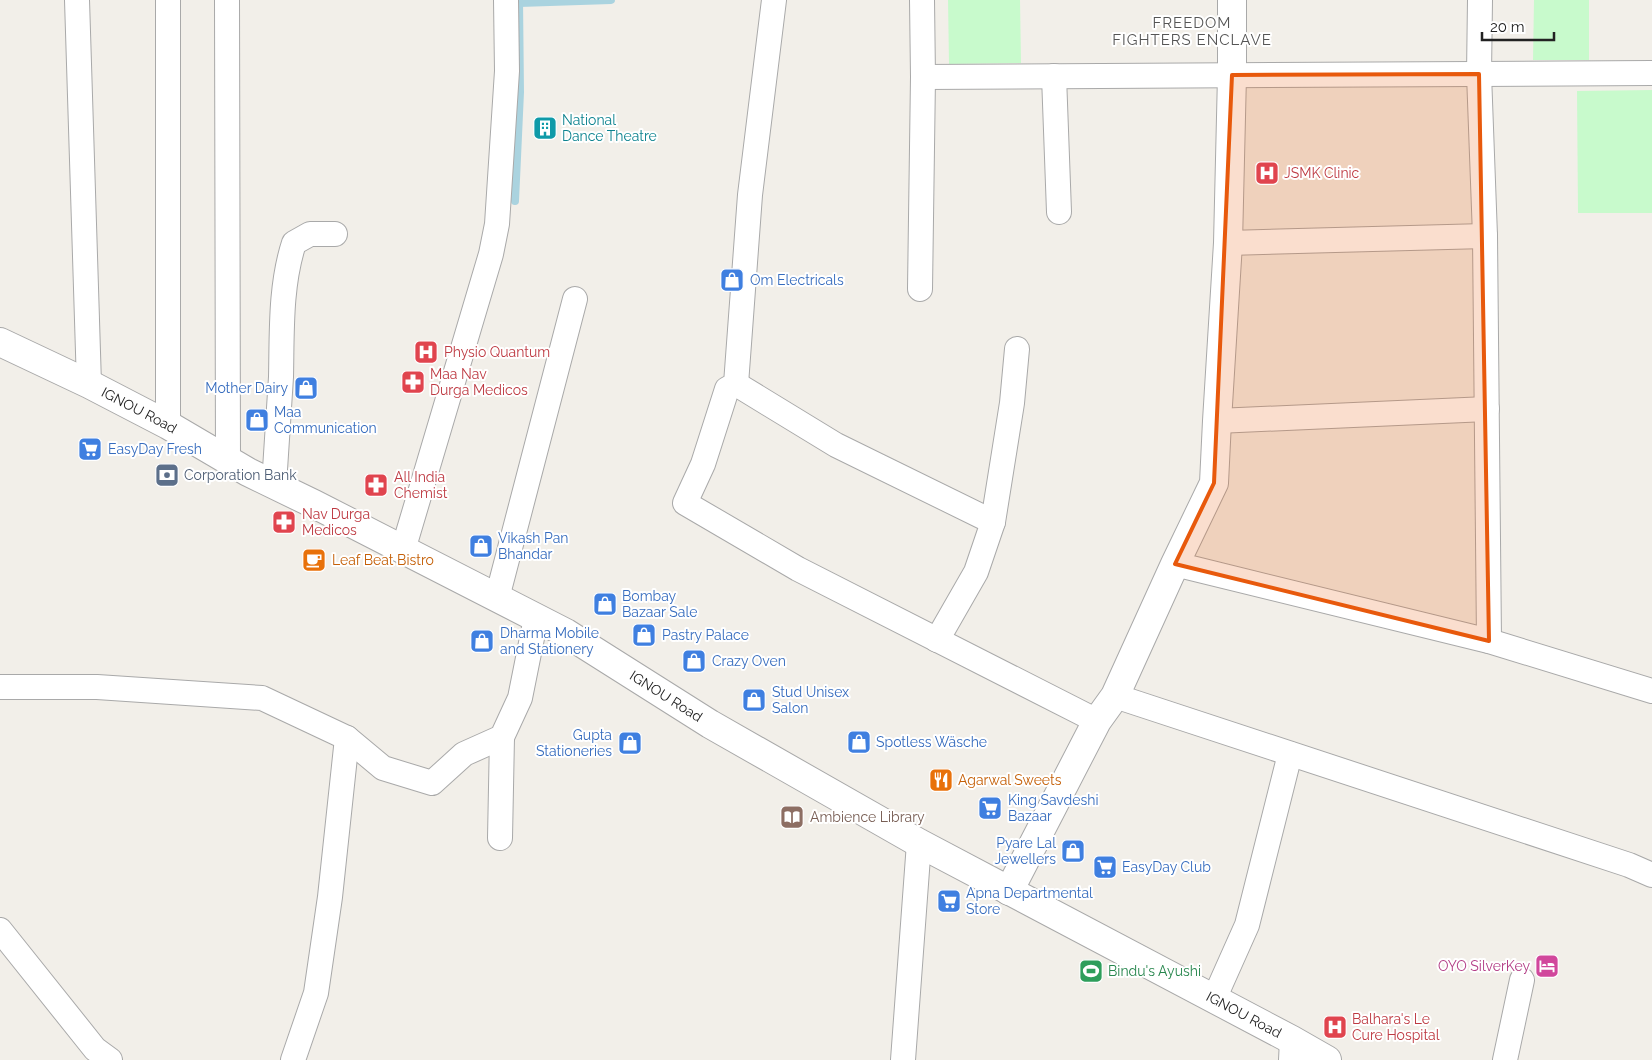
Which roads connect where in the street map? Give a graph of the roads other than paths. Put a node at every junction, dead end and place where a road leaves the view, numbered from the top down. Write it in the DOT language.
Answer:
graph roads {
  1 [pos="77,0"];
  2 [pos="168,0"];
  3 [pos="227,0"];
  4 [pos="506,0"];
  5 [pos="774,0"];
  6 [pos="922,0"];
  7 [pos="1232,0"];
  8 [pos="1480,0"];
  9 [pos="1652,72"];
  10 [pos="1479,74"];
  11 [pos="1232,75"];
  12 [pos="1054,76"];
  13 [pos="923,77"];
  14 [pos="1059,212"];
  15 [pos="335,234"];
  16 [pos="1486,236"];
  17 [pos="1228,243"];
  18 [pos="920,289"];
  19 [pos="575,299"];
  20 [pos="0,342"];
  21 [pos="1017,349"];
  22 [pos="89,384"];
  23 [pos="736,384"];
  24 [pos="1487,408"];
  25 [pos="1217,421"];
  26 [pos="168,425"];
  27 [pos="228,460"];
  28 [pos="274,485"];
  29 [pos="993,522"];
  30 [pos="403,550"];
  31 [pos="1174,564"];
  32 [pos="497,598"];
  33 [pos="536,618"];
  34 [pos="937,640"];
  35 [pos="1489,641"];
  36 [pos="0,687"];
  37 [pos="1652,691"];
  38 [pos="1115,696"];
  39 [pos="1097,722"];
  40 [pos="502,737"];
  41 [pos="347,738"];
  42 [pos="1290,754"];
  43 [pos="500,838"];
  44 [pos="920,843"];
  45 [pos="1652,875"];
  46 [pos="1009,891"];
  47 [pos="0,930"];
  48 [pos="1522,980"];
  49 [pos="1214,999"];
  50 [pos="1291,1050"];
  51 [pos="95,1056"];
  52 [pos="293,1060"];
  53 [pos="903,1060"];
  54 [pos="1327,1060"];
  55 [pos="1505,1060"];
  1 -- 22 [label="street"];
  2 -- 26 [label="street"];
  3 -- 27 [label="street"];
  4 -- 30 [label="street"];
  5 -- 23 [label="street"];
  6 -- 13 [label="street"];
  7 -- 11 [label="street"];
  8 -- 10 [label="street"];
  9 -- 10 [label="street"];
  10 -- 11 [label="street"];
  10 -- 16 [label="street"];
  11 -- 12 [label="street"];
  11 -- 17 [label="street"];
  12 -- 13 [label="street"];
  12 -- 14 [label="street"];
  13 -- 18 [label="street"];
  15 -- 28 [label="street"];
  16 -- 17 [label="street"];
  16 -- 24 [label="street"];
  17 -- 25 [label="street"];
  19 -- 32 [label="street"];
  20 -- 22 [label="street, IGNOU Road"];
  21 -- 29 [label="street"];
  22 -- 26 [label="street, IGNOU Road"];
  23 -- 29 [label="street"];
  23 -- 34 [label="street"];
  24 -- 25 [label="street"];
  24 -- 35 [label="street"];
  25 -- 31 [label="street"];
  26 -- 27 [label="street, IGNOU Road"];
  27 -- 28 [label="street, IGNOU Road"];
  28 -- 30 [label="street, IGNOU Road"];
  29 -- 34 [label="street"];
  30 -- 32 [label="street, IGNOU Road"];
  31 -- 35 [label="street"];
  31 -- 38 [label="street"];
  32 -- 33 [label="street, IGNOU Road"];
  33 -- 40 [label="street"];
  33 -- 44 [label="street, IGNOU Road"];
  34 -- 39 [label="street"];
  35 -- 37 [label="street"];
  36 -- 41 [label="street"];
  38 -- 39 [label="street"];
  38 -- 42 [label="street"];
  39 -- 46 [label="street"];
  40 -- 41 [label="street"];
  40 -- 43 [label="street"];
  41 -- 52 [label="street"];
  42 -- 45 [label="street"];
  42 -- 49 [label="street"];
  44 -- 46 [label="street, IGNOU Road"];
  44 -- 53 [label="street"];
  46 -- 49 [label="street, IGNOU Road"];
  47 -- 51 [label="street"];
  48 -- 55 [label="street"];
  49 -- 50 [label="street, IGNOU Road"];
  50 -- 54 [label="street, IGNOU Road"];
}
